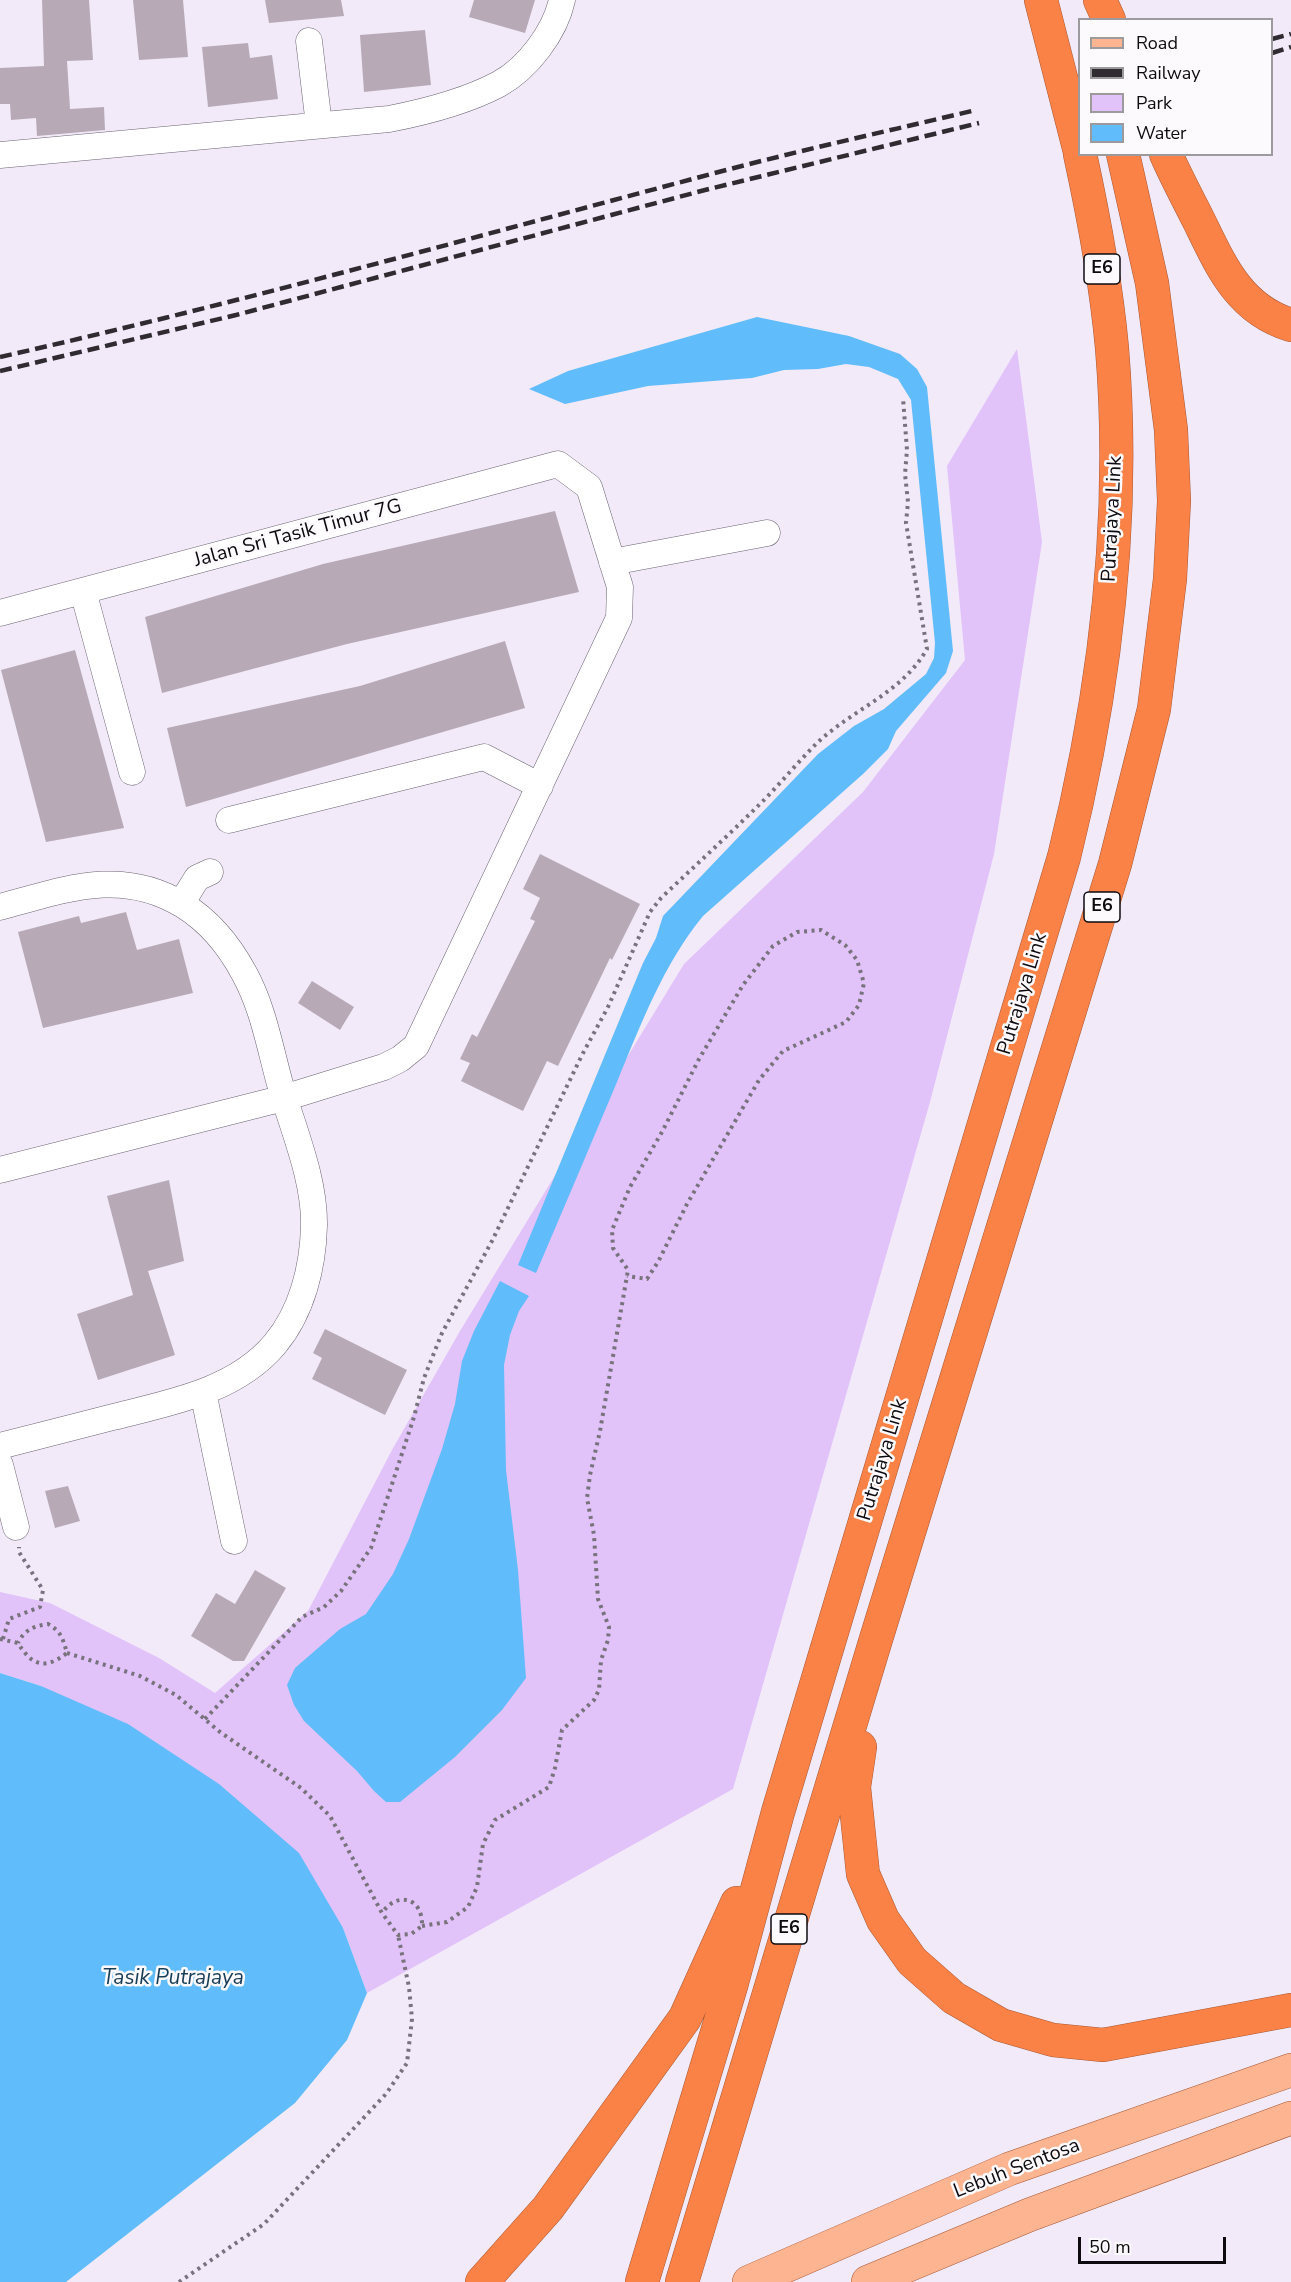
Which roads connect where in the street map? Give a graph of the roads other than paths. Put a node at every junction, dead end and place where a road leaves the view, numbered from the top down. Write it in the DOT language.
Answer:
graph roads {
  1 [pos="562,0"];
  2 [pos="1041,0"];
  3 [pos="1088,0"];
  4 [pos="1100,0"];
  5 [pos="1092,18"];
  6 [pos="1108,18"];
  7 [pos="309,41"];
  8 [pos="319,125"];
  9 [pos="1078,145"];
  10 [pos="0,155"];
  11 [pos="1081,156"];
  12 [pos="1123,156"];
  13 [pos="1167,156"];
  14 [pos="1291,325"];
  15 [pos="767,533"];
  16 [pos="612,562"];
  17 [pos="83,591"];
  18 [pos="0,613"];
  19 [pos="132,772"];
  20 [pos="540,786"];
  21 [pos="229,820"];
  22 [pos="210,872"];
  23 [pos="182,904"];
  24 [pos="0,907"];
  25 [pos="284,1098"];
  26 [pos="0,1170"];
  27 [pos="203,1392"];
  28 [pos="0,1446"];
  29 [pos="0,1465"];
  30 [pos="16,1527"];
  31 [pos="234,1541"];
  32 [pos="876,1639"];
  33 [pos="778,1812"];
  34 [pos="1291,2010"];
  35 [pos="1291,2070"];
  36 [pos="1291,2118"];
  37 [pos="645,2272"];
  38 [pos="482,2282"];
  39 [pos="682,2282"];
  40 [pos="749,2282"];
  41 [pos="868,2282"];
  1 -- 8 [label="street"];
  2 -- 9 [label="highway, Putrajaya Link / E6"];
  3 -- 5 [label="highway"];
  4 -- 6 [label="highway"];
  7 -- 8 [label="street"];
  8 -- 10 [label="street"];
  11 -- 33 [label="highway, Putrajaya Link / E6"];
  12 -- 32 [label="highway, E6"];
  13 -- 14 [label="highway"];
  15 -- 16 [label="street"];
  16 -- 17 [label="street, Jalan Sri Tasik Timur 7G"];
  16 -- 20 [label="street"];
  17 -- 18 [label="street, Jalan Sri Tasik Timur 7G"];
  17 -- 19 [label="street"];
  20 -- 21 [label="street"];
  20 -- 25 [label="street"];
  22 -- 23 [label="street"];
  23 -- 24 [label="street"];
  23 -- 25 [label="street"];
  25 -- 26 [label="street"];
  25 -- 27 [label="street"];
  27 -- 28 [label="street"];
  27 -- 31 [label="street"];
  29 -- 30 [label="street"];
  32 -- 34 [label="highway"];
  32 -- 39 [label="highway, E6"];
  33 -- 37 [label="highway, E6"];
  33 -- 38 [label="highway"];
  35 -- 40 [label="main road, Lebuh Sentosa"];
  36 -- 41 [label="main road"];
}
